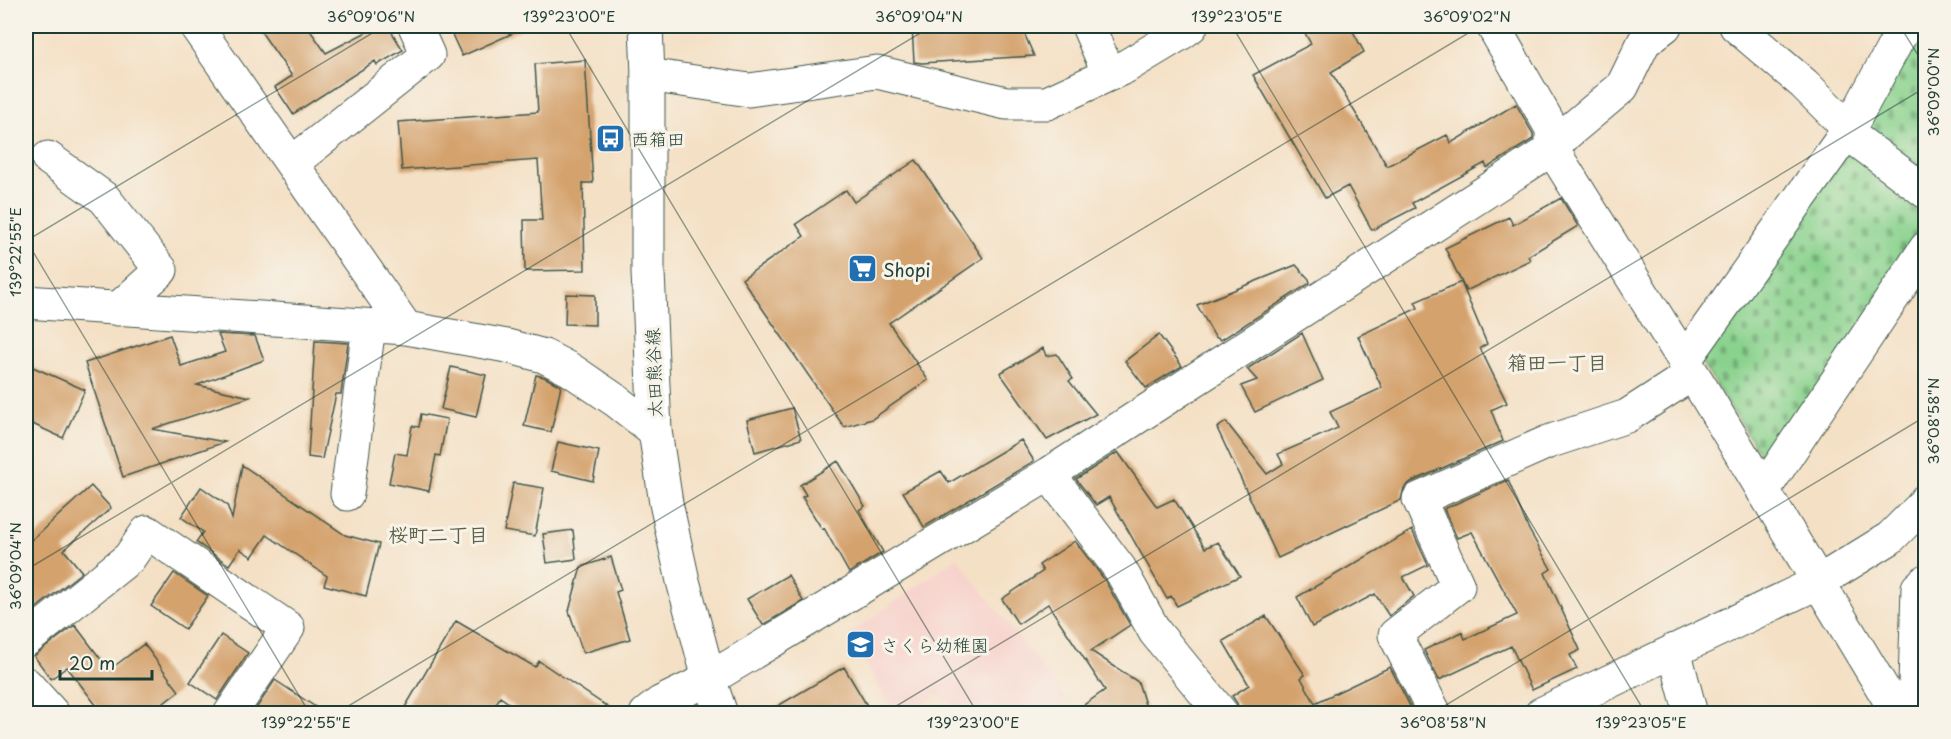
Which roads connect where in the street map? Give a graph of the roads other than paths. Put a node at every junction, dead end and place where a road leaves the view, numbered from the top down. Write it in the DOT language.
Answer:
graph roads {
  1 [pos="196,26"];
  2 [pos="415,26"];
  3 [pos="646,26"];
  4 [pos="1088,26"];
  5 [pos="1191,26"];
  6 [pos="1493,26"];
  7 [pos="1665,26"];
  8 [pos="1736,26"];
  9 [pos="1905,26"];
  10 [pos="1159,35"];
  11 [pos="1110,74"];
  12 [pos="648,75"];
  13 [pos="1849,129"];
  14 [pos="1552,148"];
  15 [pos="48,158"];
  16 [pos="292,163"];
  17 [pos="1926,192"];
  18 [pos="1926,248"];
  19 [pos="26,302"];
  20 [pos="118,309"];
  21 [pos="369,326"];
  22 [pos="406,328"];
  23 [pos="1688,368"];
  24 [pos="655,431"];
  25 [pos="1049,474"];
  26 [pos="1763,491"];
  27 [pos="347,494"];
  28 [pos="1926,500"];
  29 [pos="1926,581"];
  30 [pos="1817,583"];
  31 [pos="26,640"];
  32 [pos="1674,650"];
  33 [pos="709,679"];
  34 [pos="26,684"];
  35 [pos="53,714"];
  36 [pos="230,714"];
  37 [pos="646,714"];
  38 [pos="721,714"];
  39 [pos="1222,714"];
  40 [pos="1434,714"];
  41 [pos="1541,714"];
  42 [pos="1691,714"];
  43 [pos="1898,714"];
  44 [pos="1914,714"];
  1 -- 16 [label="street"];
  2 -- 16 [label="street"];
  3 -- 12 [label="street, 太田熊谷線"];
  4 -- 11 [label="street"];
  5 -- 10 [label="street"];
  6 -- 14 [label="street"];
  7 -- 14 [label="street"];
  8 -- 13 [label="street"];
  9 -- 13 [label="street"];
  10 -- 11 [label="street"];
  11 -- 12 [label="street"];
  12 -- 24 [label="street, 太田熊谷線"];
  13 -- 17 [label="street"];
  13 -- 23 [label="street"];
  14 -- 23 [label="street"];
  14 -- 25 [label="street"];
  15 -- 20 [label="street"];
  16 -- 22 [label="street"];
  18 -- 26 [label="street"];
  19 -- 20 [label="street"];
  20 -- 21 [label="street"];
  21 -- 22 [label="street"];
  21 -- 27 [label="street"];
  22 -- 24 [label="street"];
  23 -- 26 [label="street"];
  23 -- 40 [label="street"];
  24 -- 33 [label="street, 太田熊谷線"];
  25 -- 33 [label="street"];
  25 -- 39 [label="street"];
  26 -- 30 [label="street"];
  28 -- 30 [label="street"];
  29 -- 44 [label="street"];
  30 -- 32 [label="street"];
  30 -- 43 [label="street"];
  31 -- 36 [label="street"];
  32 -- 41 [label="street"];
  32 -- 42 [label="street"];
  33 -- 37 [label="street"];
  33 -- 38 [label="street, 太田熊谷線"];
  34 -- 35 [label="street"];
}
